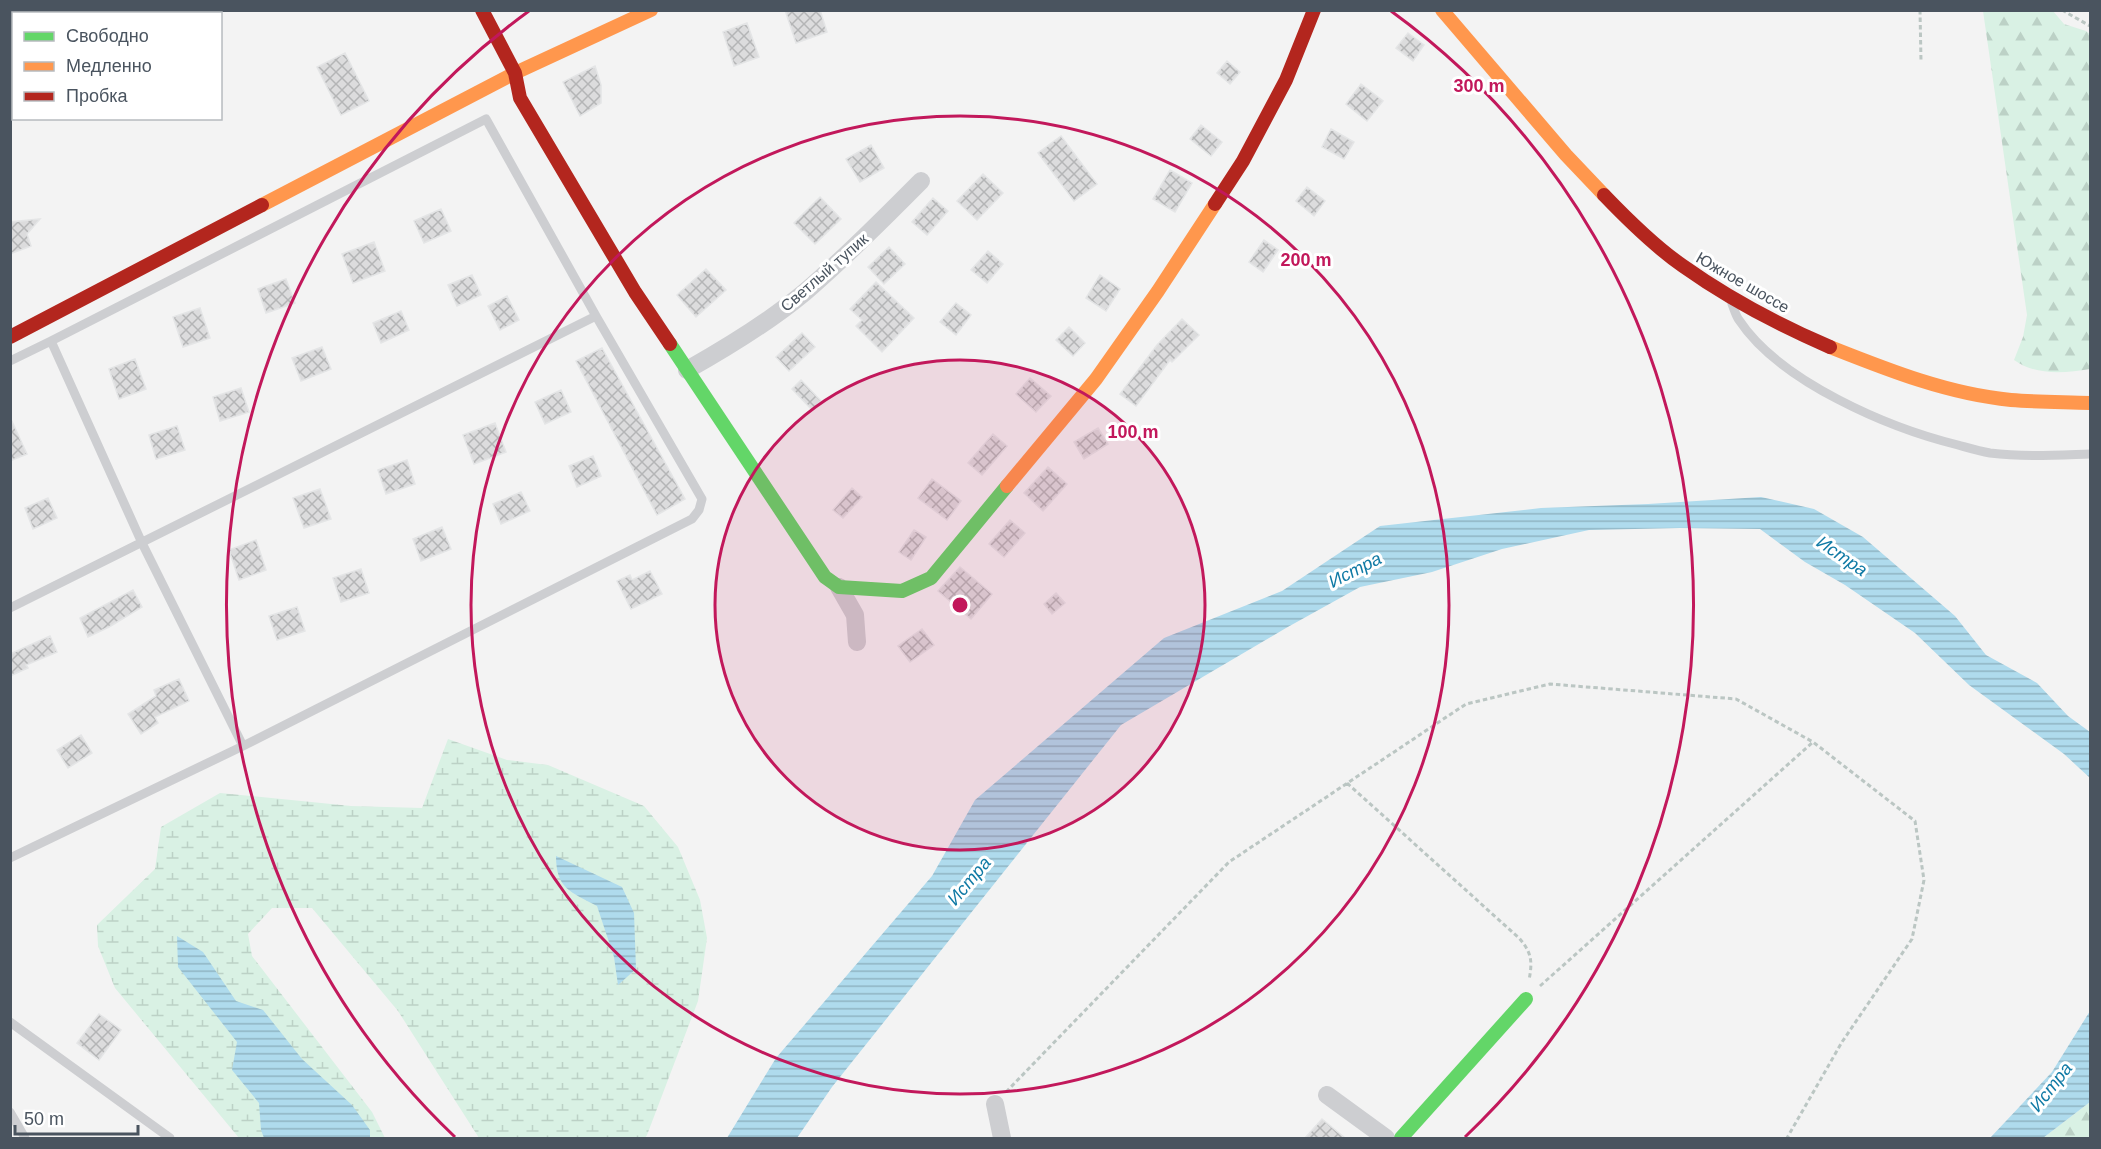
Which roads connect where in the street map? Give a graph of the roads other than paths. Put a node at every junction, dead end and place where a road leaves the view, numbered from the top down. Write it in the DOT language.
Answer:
graph roads {
  1 [pos="482,10"];
  2 [pos="651,10"];
  3 [pos="1314,10"];
  4 [pos="1442,10"];
  5 [pos="515,74"];
  6 [pos="921,181"];
  7 [pos="1729,296"];
  8 [pos="596,316"];
  9 [pos="10,337"];
  10 [pos="51,341"];
  11 [pos="10,361"];
  12 [pos="687,370"];
  13 [pos="2091,403"];
  14 [pos="2091,454"];
  15 [pos="142,543"];
  16 [pos="839,587"];
  17 [pos="10,608"];
  18 [pos="857,642"];
  19 [pos="243,746"];
  20 [pos="10,858"];
  21 [pos="1526,999"];
  22 [pos="10,1022"];
  23 [pos="1327,1095"];
  24 [pos="995,1104"];
  25 [pos="11,1113"];
  26 [pos="25,1138"];
  27 [pos="170,1138"];
  28 [pos="1002,1138"];
  29 [pos="1386,1138"];
  30 [pos="1401,1138"];
  1 -- 5 [label="street"];
  2 -- 5 [label="street"];
  3 -- 16 [label="street"];
  4 -- 7 [label="street, Южное шоссе"];
  5 -- 9 [label="street"];
  5 -- 12 [label="street"];
  6 -- 12 [label="street, Светлый тупик"];
  7 -- 13 [label="street, Южное шоссе"];
  7 -- 14 [label="lane"];
  8 -- 10 [label="lane"];
  8 -- 15 [label="lane"];
  8 -- 19 [label="lane"];
  10 -- 11 [label="lane"];
  10 -- 15 [label="lane"];
  12 -- 16 [label="street"];
  15 -- 17 [label="lane"];
  15 -- 19 [label="lane"];
  16 -- 18 [label="street"];
  19 -- 20 [label="lane"];
  21 -- 30 [label="street"];
  22 -- 27 [label="lane"];
  23 -- 29 [label="street"];
  24 -- 28 [label="street"];
  25 -- 26 [label="lane"];
}
